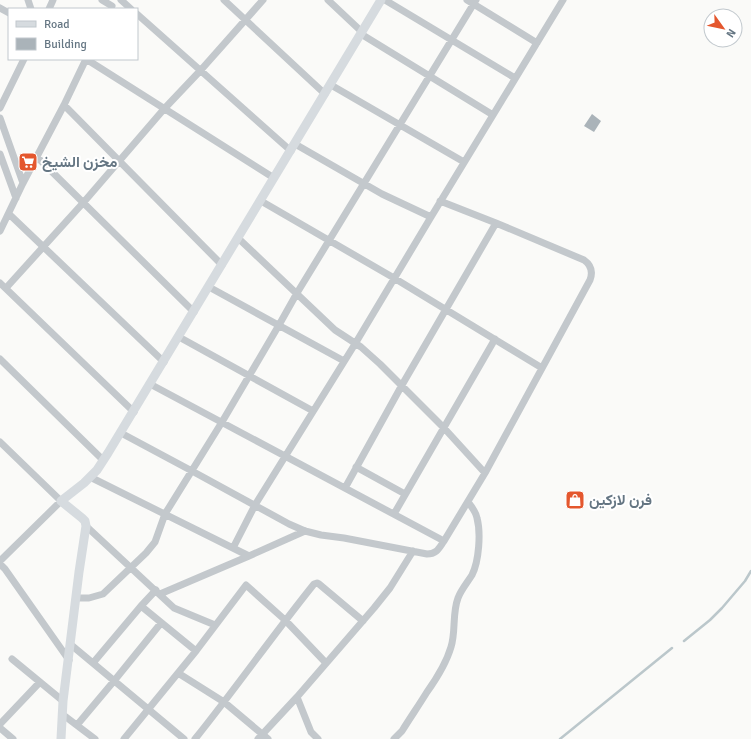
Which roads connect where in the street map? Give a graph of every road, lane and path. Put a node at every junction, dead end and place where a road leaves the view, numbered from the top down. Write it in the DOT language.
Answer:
graph roads {
  1 [pos="102,0"];
  2 [pos="121,0"];
  3 [pos="224,0"];
  4 [pos="263,0"];
  5 [pos="328,0"];
  6 [pos="382,0"];
  7 [pos="385,0"];
  8 [pos="467,0"];
  9 [pos="563,0"];
  10 [pos="475,2"];
  11 [pos="113,5"];
  12 [pos="130,8"];
  13 [pos="138,15"];
  14 [pos="245,20"];
  15 [pos="362,33"];
  16 [pos="451,40"];
  17 [pos="537,43"];
  18 [pos="24,60"];
  19 [pos="86,60"];
  20 [pos="88,60"];
  21 [pos="200,71"];
  22 [pos="430,76"];
  23 [pos="515,78"];
  24 [pos="331,85"];
  25 [pos="325,94"];
  26 [pos="64,105"];
  27 [pos="0,108"];
  28 [pos="164,109"];
  29 [pos="493,115"];
  30 [pos="0,118"];
  31 [pos="400,125"];
  32 [pos="293,148"];
  33 [pos="0,154"];
  34 [pos="37,157"];
  35 [pos="120,162"];
  36 [pos="464,162"];
  37 [pos="274,178"];
  38 [pos="23,183"];
  39 [pos="363,184"];
  40 [pos="16,198"];
  41 [pos="261,201"];
  42 [pos="440,201"];
  43 [pos="83,203"];
  44 [pos="9,214"];
  45 [pos="431,217"];
  46 [pos="496,223"];
  47 [pos="0,231"];
  48 [pos="238,238"];
  49 [pos="329,240"];
  50 [pos="43,246"];
  51 [pos="222,264"];
  52 [pos="394,278"];
  53 [pos="3,286"];
  54 [pos="209,287"];
  55 [pos="297,293"];
  56 [pos="446,309"];
  57 [pos="194,312"];
  58 [pos="279,326"];
  59 [pos="179,338"];
  60 [pos="495,339"];
  61 [pos="355,344"];
  62 [pos="0,359"];
  63 [pos="344,361"];
  64 [pos="164,362"];
  65 [pos="542,368"];
  66 [pos="249,377"];
  67 [pos="150,384"];
  68 [pos="402,385"];
  69 [pos="313,411"];
  70 [pos="134,412"];
  71 [pos="222,422"];
  72 [pos="444,428"];
  73 [pos="121,433"];
  74 [pos="0,442"];
  75 [pos="285,456"];
  76 [pos="103,460"];
  77 [pos="356,467"];
  78 [pos="192,470"];
  79 [pos="485,473"];
  80 [pos="90,476"];
  81 [pos="345,488"];
  82 [pos="405,494"];
  83 [pos="61,501"];
  84 [pos="468,502"];
  85 [pos="255,505"];
  86 [pos="164,514"];
  87 [pos="394,514"];
  88 [pos="86,526"];
  89 [pos="305,531"];
  90 [pos="444,541"];
  91 [pos="232,548"];
  92 [pos="413,551"];
  93 [pos="249,556"];
  94 [pos="1,567"];
  95 [pos="130,567"];
  96 [pos="158,592"];
  97 [pos="76,598"];
  98 [pos="141,606"];
  99 [pos="285,620"];
  100 [pos="363,621"];
  101 [pos="161,622"];
  102 [pos="215,625"];
  103 [pos="70,644"];
  104 [pos="196,651"];
  105 [pos="12,660"];
  106 [pos="68,660"];
  107 [pos="93,663"];
  108 [pos="326,663"];
  109 [pos="178,673"];
  110 [pos="114,681"];
  111 [pos="40,682"];
  112 [pos="297,697"];
  113 [pos="63,701"];
  114 [pos="224,702"];
  115 [pos="148,709"];
  116 [pos="62,714"];
  117 [pos="0,724"];
  118 [pos="77,725"];
  119 [pos="0,728"];
  120 [pos="260,736"];
  121 [pos="13,739"];
  122 [pos="61,739"];
  123 [pos="95,739"];
  124 [pos="124,739"];
  125 [pos="184,739"];
  126 [pos="195,739"];
  127 [pos="268,739"];
  128 [pos="318,739"];
  129 [pos="394,739"];
  1 -- 11 [label="street"];
  2 -- 12 [label="street"];
  3 -- 14 [label="street"];
  4 -- 14 [label="street"];
  5 -- 15 [label="street"];
  6 -- 15 [label="street"];
  7 -- 16 [label="street"];
  8 -- 10 [label="street"];
  9 -- 17 [label="street"];
  10 -- 16 [label="street"];
  10 -- 17 [label="street"];
  13 -- 21 [label="street"];
  14 -- 21 [label="street"];
  14 -- 25 [label="street"];
  15 -- 22 [label="street"];
  15 -- 24 [label="street"];
  16 -- 22 [label="street"];
  16 -- 23 [label="street"];
  17 -- 23 [label="street"];
  18 -- 27 [label="street"];
  19 -- 26 [label="street"];
  20 -- 28 [label="street"];
  21 -- 28 [label="street"];
  21 -- 32 [label="street"];
  22 -- 29 [label="street"];
  22 -- 31 [label="street"];
  23 -- 29 [label="street"];
  24 -- 25 [label="street"];
  24 -- 31 [label="street"];
  25 -- 32 [label="street"];
  26 -- 34 [label="street"];
  26 -- 35 [label="street"];
  28 -- 35 [label="street"];
  28 -- 37 [label="street"];
  29 -- 36 [label="street"];
  30 -- 38 [label="street"];
  31 -- 36 [label="street"];
  31 -- 39 [label="street"];
  32 -- 37 [label="street"];
  32 -- 39 [label="street"];
  33 -- 40 [label="street"];
  34 -- 38 [label="street"];
  34 -- 43 [label="street"];
  35 -- 43 [label="street"];
  35 -- 51 [label="street"];
  36 -- 42 [label="street"];
  37 -- 41 [label="street"];
  38 -- 40 [label="street"];
  39 -- 45 [label="street"];
  39 -- 49 [label="street"];
  40 -- 44 [label="street"];
  41 -- 48 [label="street"];
  41 -- 49 [label="street"];
  42 -- 45 [label="street"];
  42 -- 46 [label="street"];
  43 -- 50 [label="street"];
  43 -- 57 [label="street"];
  44 -- 47 [label="street"];
  44 -- 50 [label="street"];
  45 -- 52 [label="street"];
  46 -- 56 [label="street"];
  46 -- 65 [label="street"];
  48 -- 51 [label="street"];
  48 -- 55 [label="street"];
  49 -- 52 [label="street"];
  49 -- 55 [label="street"];
  50 -- 53 [label="street"];
  50 -- 64 [label="street"];
  51 -- 54 [label="street"];
  52 -- 56 [label="street"];
  52 -- 61 [label="street"];
  53 -- 70 [label="street"];
  54 -- 57 [label="street"];
  54 -- 58 [label="street"];
  55 -- 58 [label="street"];
  55 -- 61 [label="street"];
  56 -- 60 [label="street"];
  56 -- 68 [label="street"];
  57 -- 59 [label="street"];
  58 -- 63 [label="street"];
  58 -- 66 [label="street"];
  59 -- 64 [label="street"];
  59 -- 66 [label="street"];
  60 -- 65 [label="street"];
  60 -- 72 [label="street"];
  61 -- 63 [label="street"];
  61 -- 68 [label="street"];
  62 -- 76 [label="street"];
  63 -- 69 [label="street"];
  64 -- 67 [label="street"];
  65 -- 79 [label="street"];
  66 -- 69 [label="street"];
  66 -- 71 [label="street"];
  67 -- 70 [label="street"];
  67 -- 71 [label="street"];
  68 -- 72 [label="street"];
  68 -- 77 [label="street"];
  69 -- 75 [label="street"];
  70 -- 73 [label="street"];
  71 -- 75 [label="street"];
  71 -- 78 [label="street"];
  72 -- 79 [label="street"];
  72 -- 82 [label="street"];
  73 -- 76 [label="street"];
  73 -- 78 [label="street"];
  74 -- 83 [label="street"];
  75 -- 81 [label="street"];
  75 -- 85 [label="street"];
  76 -- 80 [label="street"];
  77 -- 81 [label="street"];
  77 -- 82 [label="street"];
  78 -- 85 [label="street"];
  78 -- 86 [label="street"];
  79 -- 84 [label="street"];
  80 -- 83 [label="street"];
  80 -- 86 [label="street"];
  81 -- 87 [label="street"];
  82 -- 87 [label="street"];
  83 -- 88 [label="street"];
  83 -- 94 [label="street"];
  84 -- 90 [label="street"];
  84 -- 129 [label="street"];
  85 -- 89 [label="street"];
  85 -- 91 [label="street"];
  86 -- 91 [label="street"];
  86 -- 95 [label="street"];
  87 -- 90 [label="street"];
  88 -- 95 [label="street"];
  88 -- 97 [label="street"];
  89 -- 92 [label="street"];
  89 -- 93 [label="street"];
  90 -- 92 [label="street"];
  91 -- 93 [label="street"];
  92 -- 100 [label="street"];
  93 -- 96 [label="street"];
  94 -- 106 [label="street"];
  95 -- 96 [label="street"];
  95 -- 97 [label="street"];
  96 -- 98 [label="street"];
  96 -- 102 [label="street"];
  97 -- 103 [label="street"];
  98 -- 101 [label="street"];
  98 -- 107 [label="street"];
  99 -- 100 [label="street"];
  99 -- 102 [label="street"];
  99 -- 108 [label="street"];
  99 -- 114 [label="street"];
  100 -- 108 [label="street"];
  101 -- 104 [label="street"];
  101 -- 110 [label="street"];
  102 -- 104 [label="street"];
  103 -- 106 [label="street"];
  103 -- 107 [label="street"];
  104 -- 109 [label="street"];
  105 -- 111 [label="street"];
  106 -- 113 [label="street"];
  107 -- 110 [label="street"];
  108 -- 112 [label="street"];
  109 -- 114 [label="street"];
  109 -- 115 [label="street"];
  110 -- 115 [label="street"];
  110 -- 118 [label="street"];
  111 -- 113 [label="street"];
  111 -- 117 [label="street"];
  112 -- 120 [label="street"];
  112 -- 128 [label="street"];
  113 -- 116 [label="street"];
  114 -- 120 [label="street"];
  114 -- 126 [label="street"];
  115 -- 124 [label="street"];
  115 -- 125 [label="street"];
  116 -- 118 [label="street"];
  116 -- 122 [label="street"];
  118 -- 123 [label="street"];
  119 -- 121 [label="street"];
  120 -- 127 [label="street"];
}
